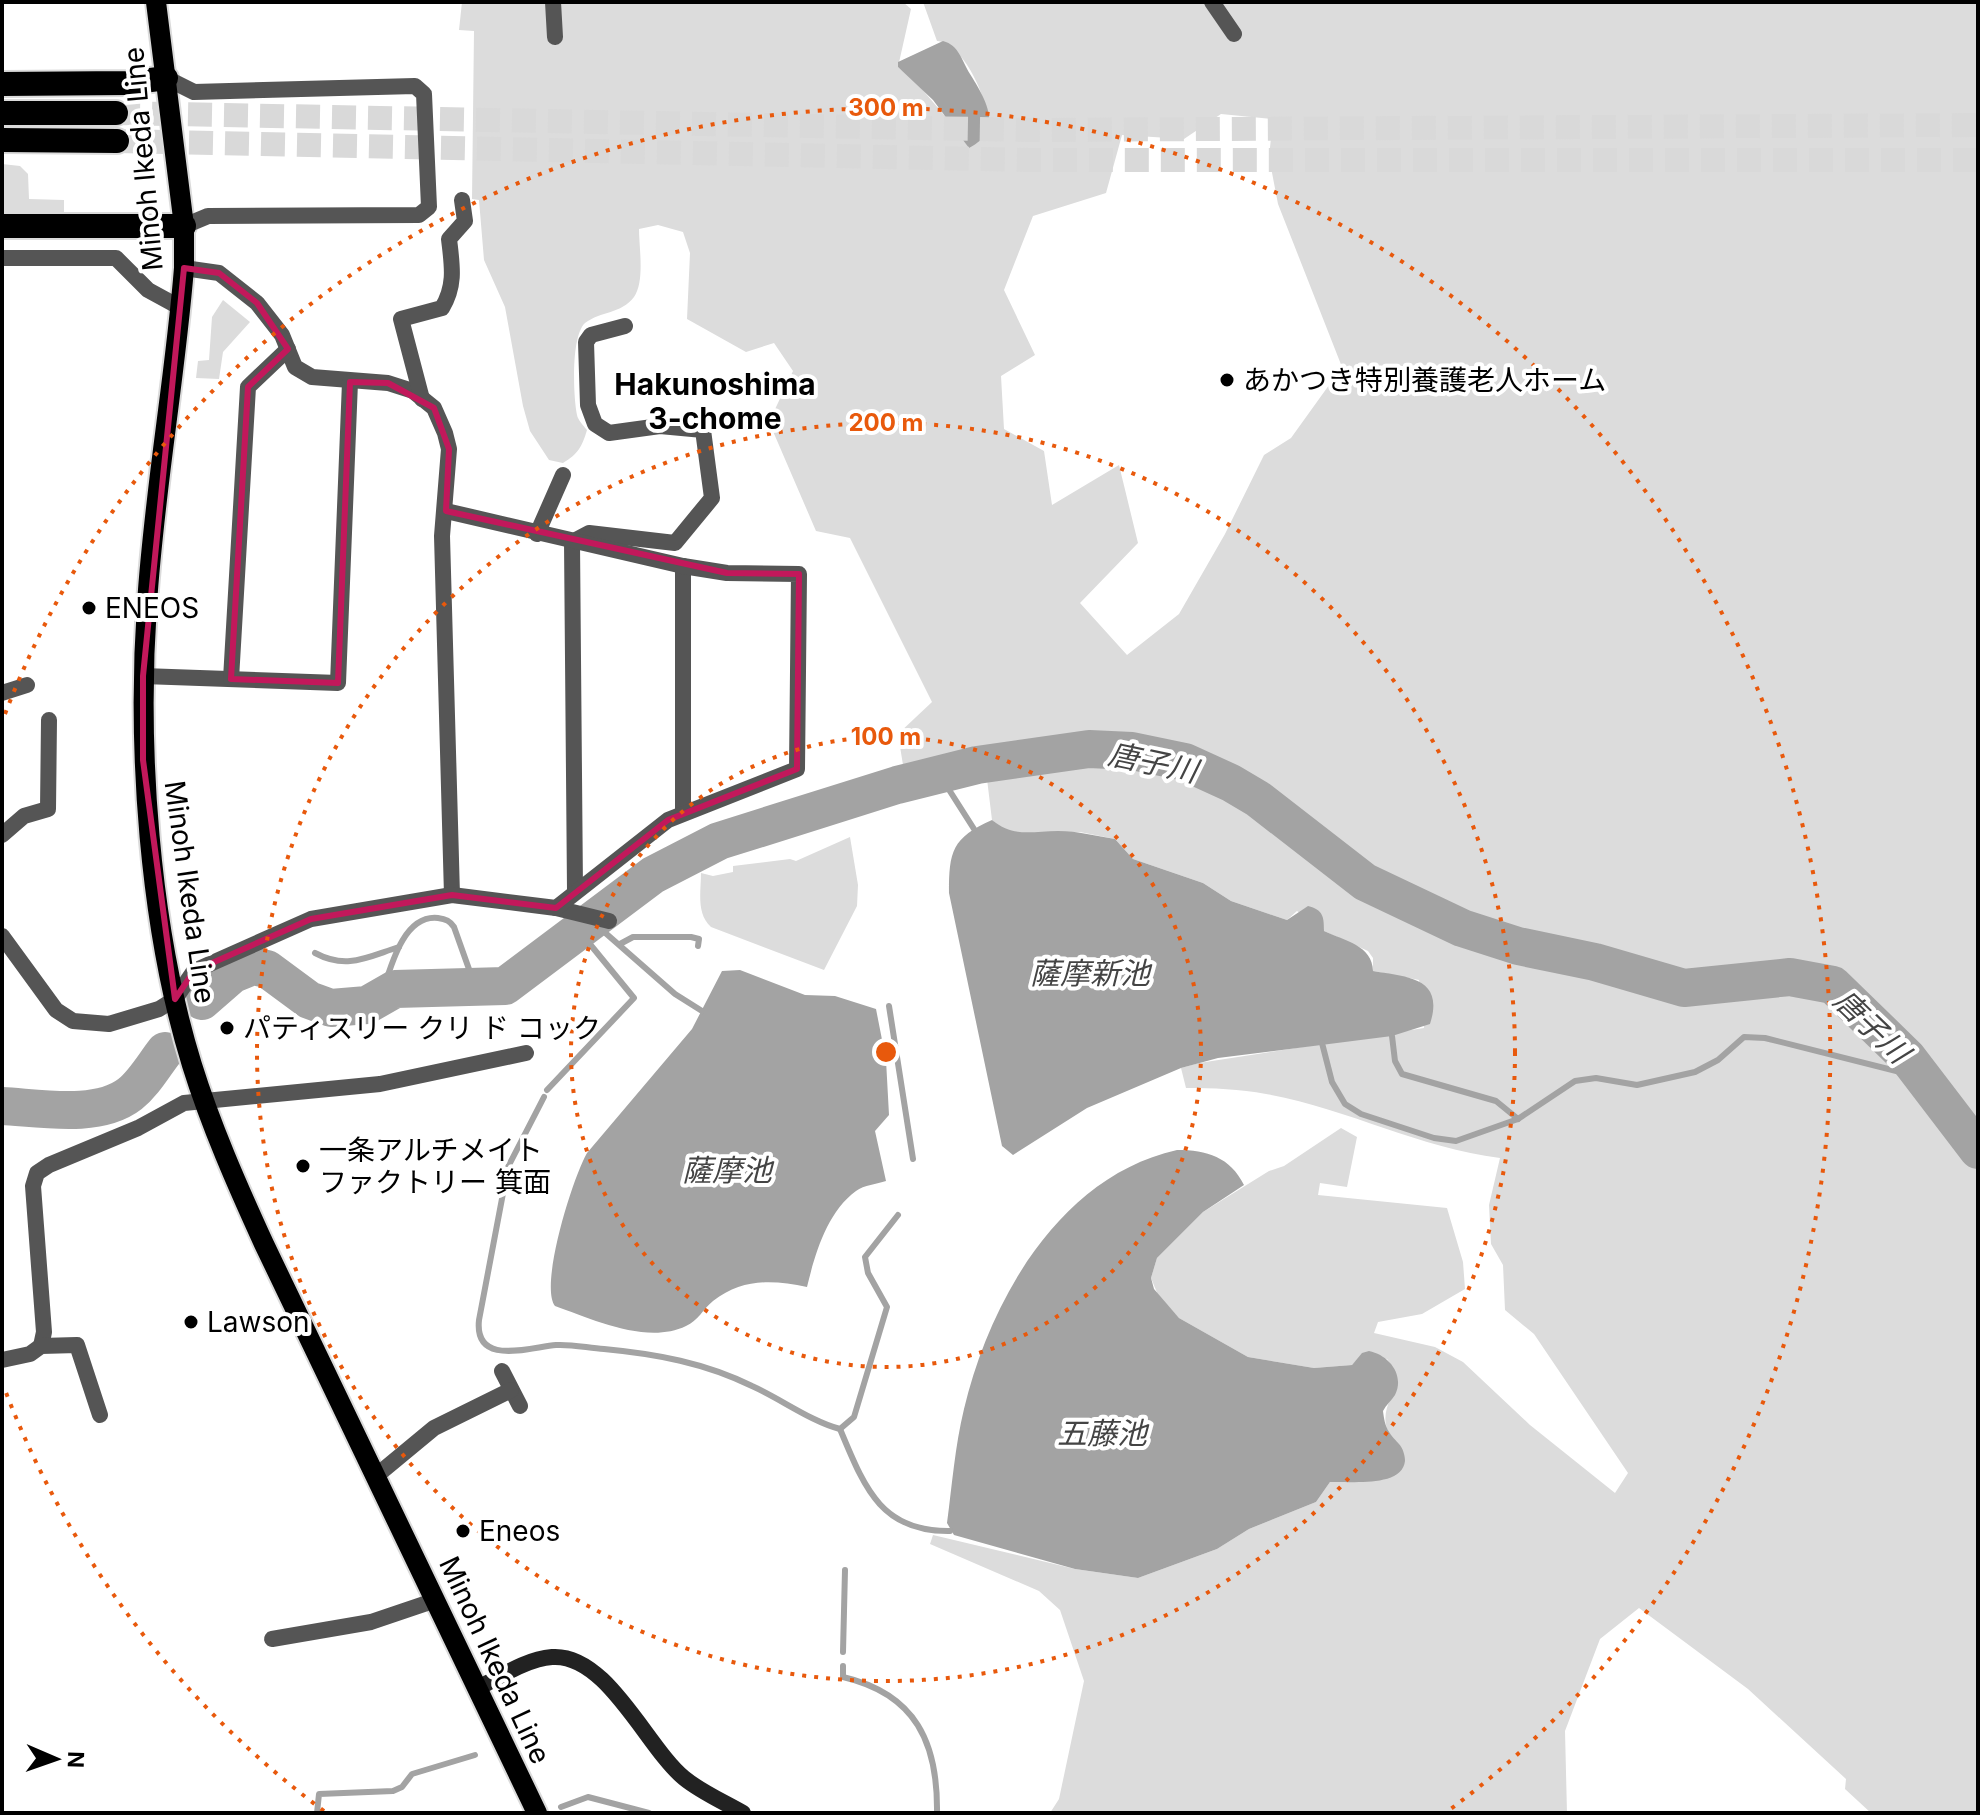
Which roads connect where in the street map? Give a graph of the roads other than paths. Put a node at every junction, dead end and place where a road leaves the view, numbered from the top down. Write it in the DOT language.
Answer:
graph roads {
  1 [pos="156,2"];
  2 [pos="553,2"];
  3 [pos="1212,2"];
  4 [pos="1234,34"];
  5 [pos="555,37"];
  6 [pos="166,78"];
  7 [pos="2,84"];
  8 [pos="2,113"];
  9 [pos="116,113"];
  10 [pos="2,140"];
  11 [pos="117,141"];
  12 [pos="462,200"];
  13 [pos="2,226"];
  14 [pos="184,226"];
  15 [pos="2,258"];
  16 [pos="184,268"];
  17 [pos="181,308"];
  18 [pos="625,326"];
  19 [pos="288,348"];
  20 [pos="350,382"];
  21 [pos="422,399"];
  22 [pos="563,475"];
  23 [pos="446,511"];
  24 [pos="537,534"];
  25 [pos="572,542"];
  26 [pos="683,566"];
  27 [pos="143,676"];
  28 [pos="231,679"];
  29 [pos="27,685"];
  30 [pos="2,693"];
  31 [pos="49,720"];
  32 [pos="683,812"];
  33 [pos="2,835"];
  34 [pos="575,890"];
  35 [pos="452,895"];
  36 [pos="556,908"];
  37 [pos="609,921"];
  38 [pos="2,936"];
  39 [pos="175,999"];
  40 [pos="526,1053"];
  41 [pos="204,1099"];
  42 [pos="41,1346"];
  43 [pos="2,1360"];
  44 [pos="502,1371"];
  45 [pos="511,1390"];
  46 [pos="520,1406"];
  47 [pos="100,1415"];
  48 [pos="376,1476"];
  49 [pos="436,1600"];
  50 [pos="272,1639"];
  51 [pos="478,1688"];
  52 [pos="537,1813"];
  53 [pos="743,1813"];
  1 -- 6 [label="main road, Minoh Ikeda Line"];
  2 -- 5 [label="street"];
  3 -- 4 [label="street"];
  6 -- 7 [label="highway"];
  6 -- 14 [label="main road, Minoh Ikeda Line"];
  6 -- 14 [label="street"];
  8 -- 9 [label="highway"];
  10 -- 11 [label="highway"];
  12 -- 21 [label="street"];
  13 -- 14 [label="highway"];
  14 -- 16 [label="main road, Minoh Ikeda Line"];
  15 -- 17 [label="street"];
  16 -- 17 [label="main road, Minoh Ikeda Line"];
  16 -- 19 [label="street"];
  17 -- 27 [label="main road, Minoh Ikeda Line"];
  18 -- 25 [label="street"];
  19 -- 20 [label="street"];
  19 -- 28 [label="street"];
  20 -- 21 [label="street"];
  20 -- 28 [label="street"];
  21 -- 23 [label="street"];
  22 -- 24 [label="street"];
  23 -- 24 [label="street"];
  23 -- 35 [label="street"];
  24 -- 25 [label="street"];
  25 -- 26 [label="street"];
  25 -- 34 [label="street"];
  26 -- 32 [label="street"];
  26 -- 32 [label="street"];
  27 -- 28 [label="street"];
  27 -- 39 [label="main road, Minoh Ikeda Line"];
  29 -- 30 [label="street"];
  31 -- 33 [label="street"];
  32 -- 34 [label="street"];
  34 -- 36 [label="street"];
  35 -- 36 [label="street"];
  35 -- 39 [label="street"];
  36 -- 37 [label="street"];
  38 -- 39 [label="street"];
  39 -- 41 [label="main road, Minoh Ikeda Line"];
  40 -- 41 [label="street"];
  41 -- 42 [label="street"];
  41 -- 48 [label="main road, Minoh Ikeda Line"];
  42 -- 43 [label="street"];
  42 -- 47 [label="street"];
  44 -- 45 [label="street"];
  45 -- 46 [label="street"];
  45 -- 48 [label="street"];
  48 -- 49 [label="main road, Minoh Ikeda Line"];
  49 -- 50 [label="street"];
  49 -- 51 [label="main road, Minoh Ikeda Line"];
  51 -- 52 [label="main road, Minoh Ikeda Line"];
  51 -- 53 [label="street"];
}
